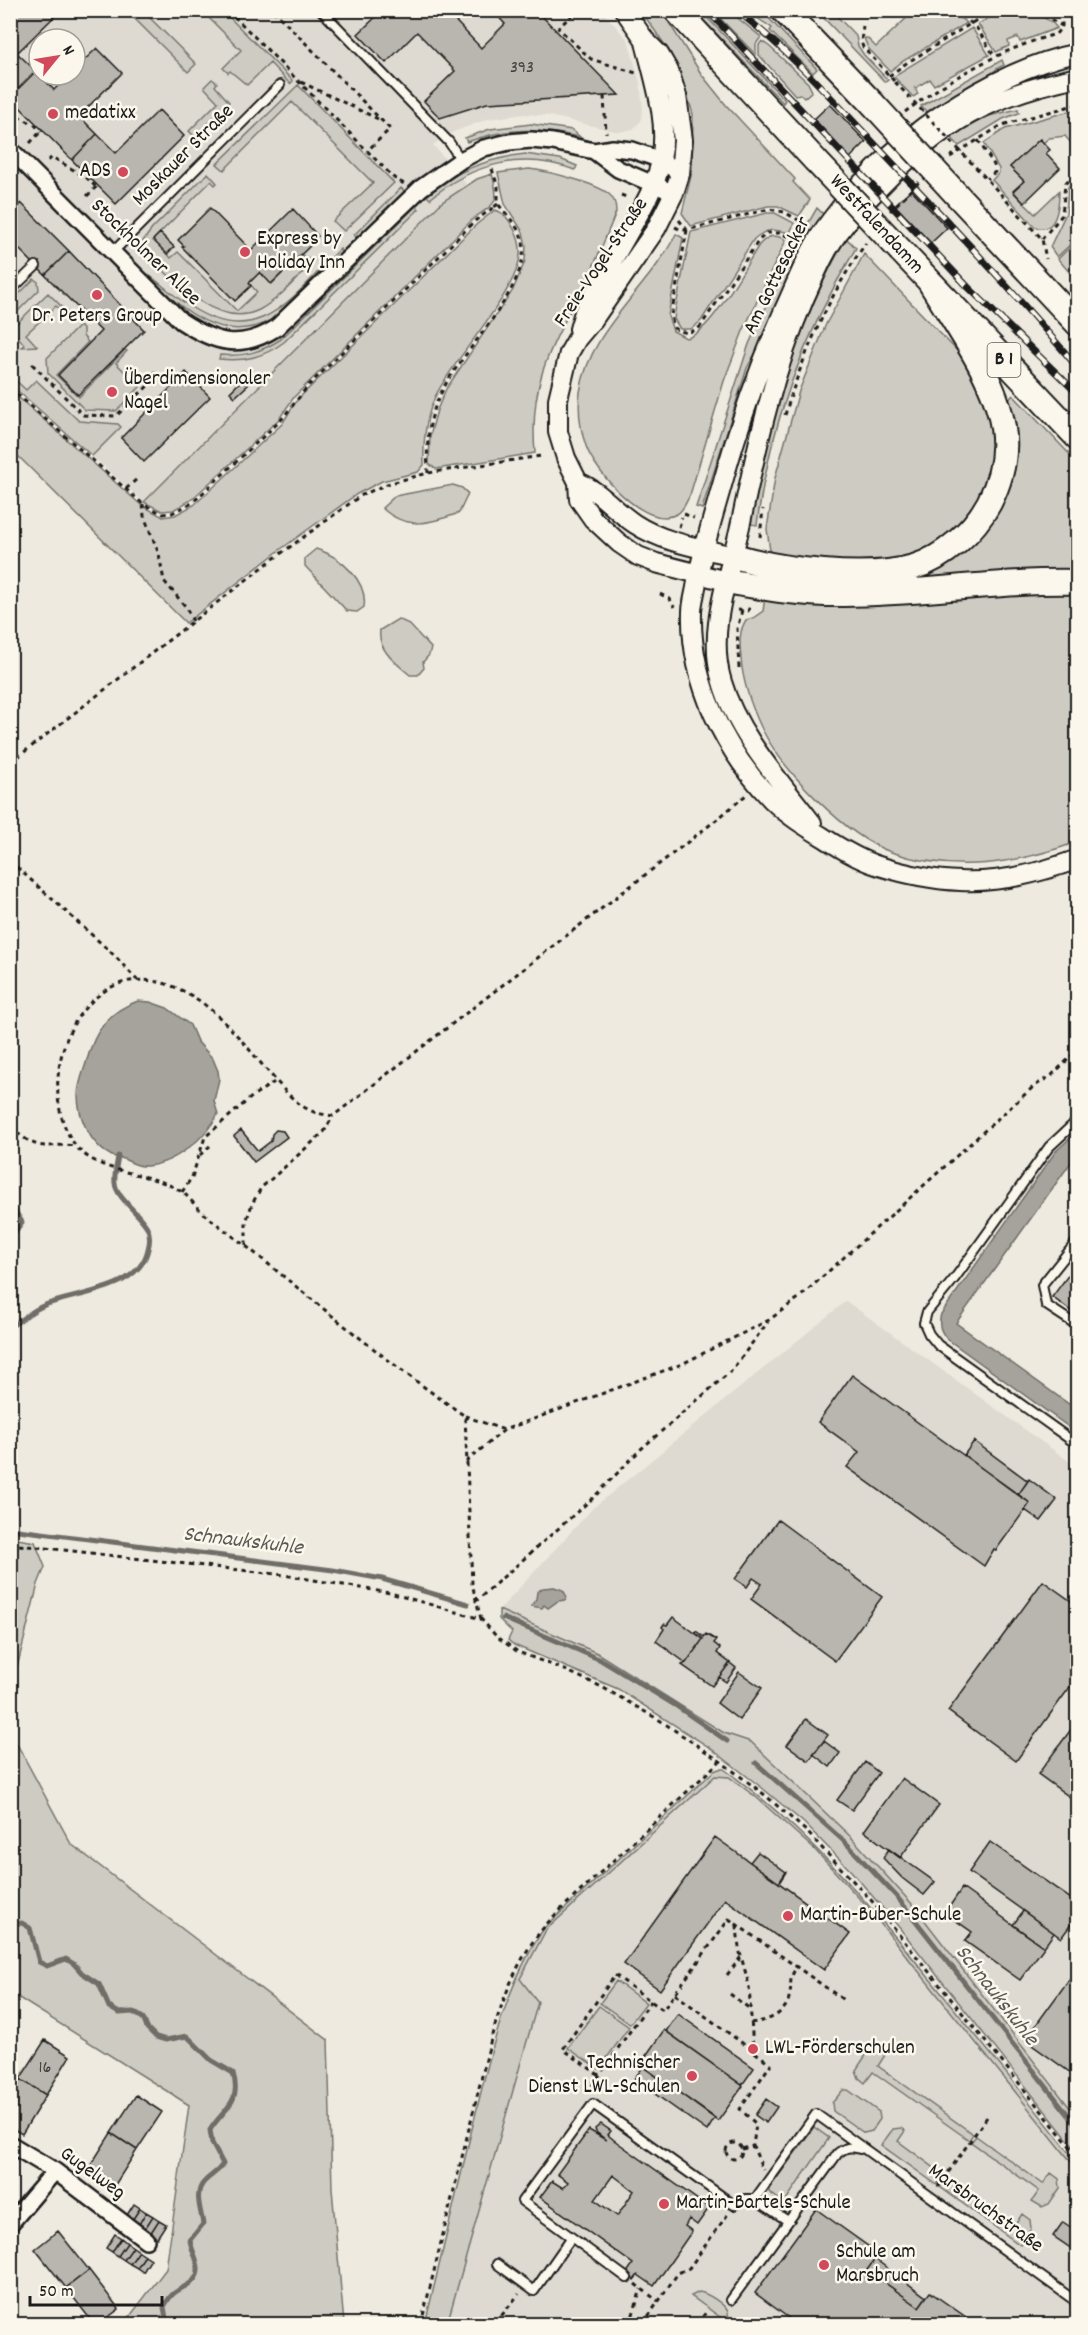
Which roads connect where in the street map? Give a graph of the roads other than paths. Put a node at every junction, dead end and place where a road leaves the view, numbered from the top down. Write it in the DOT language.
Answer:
graph roads {
  1 [pos="321,10"];
  2 [pos="624,10"];
  3 [pos="676,10"];
  4 [pos="783,10"];
  5 [pos="645,40"];
  6 [pos="1077,53"];
  7 [pos="1077,77"];
  8 [pos="280,85"];
  9 [pos="10,149"];
  10 [pos="594,151"];
  11 [pos="461,160"];
  12 [pos="661,160"];
  13 [pos="680,174"];
  14 [pos="653,184"];
  15 [pos="674,193"];
  16 [pos="112,253"];
  17 [pos="36,266"];
  18 [pos="930,282"];
  19 [pos="10,291"];
  20 [pos="1077,324"];
  21 [pos="577,339"];
  22 [pos="1077,438"];
  23 [pos="578,482"];
  24 [pos="704,548"];
  25 [pos="734,556"];
  26 [pos="699,574"];
  27 [pos="726,581"];
  28 [pos="1077,582"];
  29 [pos="823,837"];
  30 [pos="1077,859"];
  31 [pos="1077,1120"];
  32 [pos="1077,1240"];
  33 [pos="1077,1326"];
  34 [pos="1077,1445"];
  35 [pos="10,2144"];
  36 [pos="867,2152"];
  37 [pos="55,2171"];
  38 [pos="755,2199"];
  39 [pos="788,2221"];
  40 [pos="10,2224"];
  41 [pos="571,2238"];
  42 [pos="146,2240"];
  43 [pos="498,2265"];
  44 [pos="627,2278"];
  45 [pos="731,2300"];
  46 [pos="1077,2303"];
  47 [pos="10,2320"];
  48 [pos="14,2325"];
  1 -- 11 [label="lane"];
  2 -- 5 [label="street, Freie-Vogel-Straße"];
  3 -- 18 [label="highway, Westfalendamm / B 1, bridge"];
  4 -- 20 [label="highway, bridge"];
  5 -- 12 [label="street"];
  5 -- 13 [label="street, Freie-Vogel-Straße"];
  6 -- 24 [label="street, Am Gottesacker"];
  7 -- 25 [label="street, Am Gottesacker"];
  8 -- 16 [label="lane, Moskauer Straße"];
  9 -- 16 [label="street, Stockholmer Allee"];
  10 -- 11 [label="street, Stockholmer Allee"];
  10 -- 12 [label="street, Stockholmer Allee"];
  10 -- 14 [label="street, Stockholmer Allee"];
  11 -- 16 [label="street, Stockholmer Allee"];
  12 -- 13 [label="street, Stockholmer Allee"];
  12 -- 14 [label="street"];
  13 -- 15 [label="street, Freie-Vogel-Straße"];
  14 -- 15 [label="street, Stockholmer Allee"];
  14 -- 21 [label="street"];
  15 -- 21 [label="street, Freie-Vogel-Straße"];
  17 -- 19 [label="lane"];
  18 -- 22 [label="highway, Westfalendamm / B 1"];
  18 -- 25 [label="highway"];
  21 -- 23 [label="street, Freie-Vogel-Straße"];
  23 -- 24 [label="street"];
  23 -- 26 [label="street, Freie-Vogel-Straße"];
  24 -- 25 [label="street"];
  24 -- 26 [label="street, Am Gottesacker"];
  25 -- 27 [label="street, Am Gottesacker"];
  26 -- 27 [label="street, Freie-Vogel-Straße"];
  26 -- 29 [label="street"];
  27 -- 28 [label="highway"];
  27 -- 29 [label="street"];
  29 -- 30 [label="street"];
  31 -- 34 [label="lane"];
  32 -- 33 [label="lane"];
  35 -- 37 [label="street, Gugelweg"];
  36 -- 38 [label="lane, Marsbruchstraße"];
  36 -- 39 [label="lane"];
  36 -- 46 [label="lane, Marsbruchstraße"];
  37 -- 40 [label="street"];
  37 -- 42 [label="street, Gugelweg"];
  38 -- 39 [label="lane"];
  38 -- 41 [label="lane"];
  39 -- 45 [label="lane"];
  41 -- 43 [label="lane"];
  41 -- 44 [label="lane"];
  47 -- 48 [label="lane"];
}
